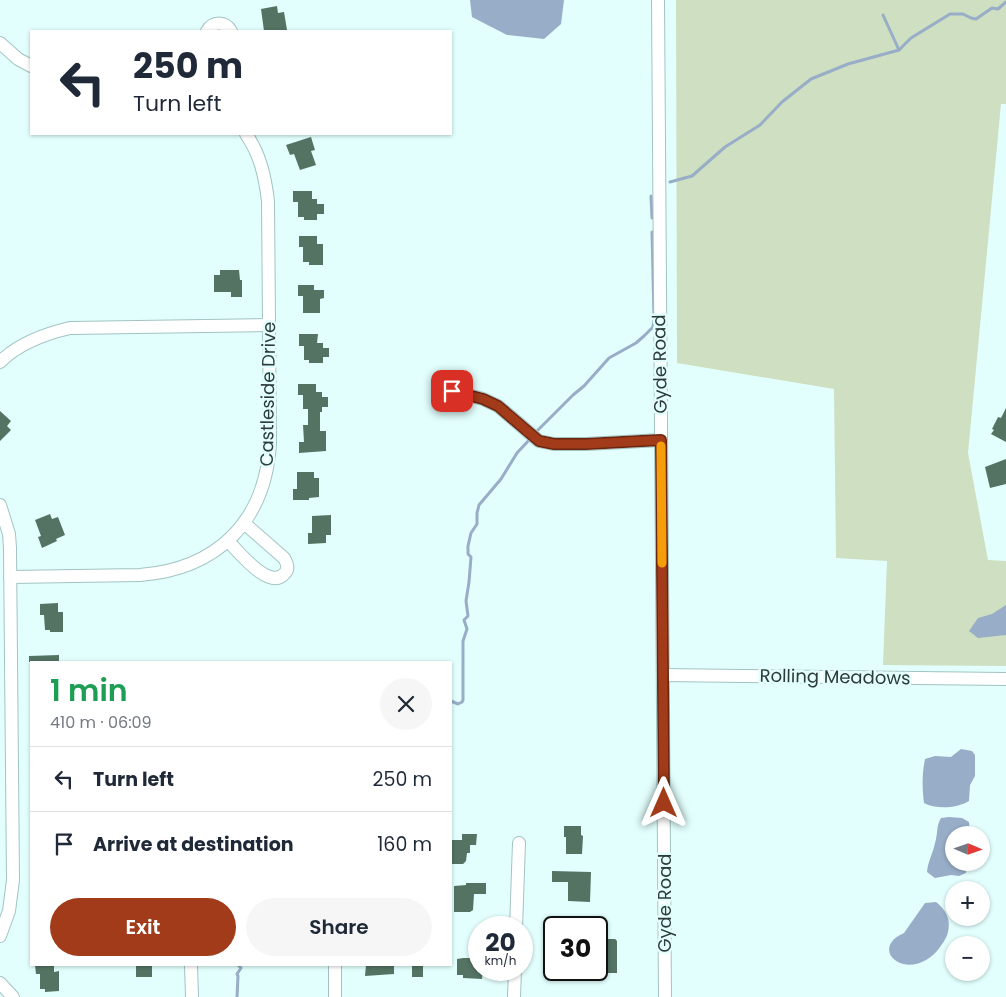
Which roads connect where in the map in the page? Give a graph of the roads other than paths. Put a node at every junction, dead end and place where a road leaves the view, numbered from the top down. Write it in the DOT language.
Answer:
graph roads {
  1 [pos="658,0"];
  2 [pos="208,30"];
  3 [pos="230,30"];
  4 [pos="0,43"];
  5 [pos="30,65"];
  6 [pos="247,135"];
  7 [pos="269,325"];
  8 [pos="0,362"];
  9 [pos="452,391"];
  10 [pos="661,440"];
  11 [pos="0,505"];
  12 [pos="244,523"];
  13 [pos="228,541"];
  14 [pos="10,577"];
  15 [pos="663,675"];
  16 [pos="1006,679"];
  17 [pos="519,843"];
  18 [pos="516,916"];
  19 [pos="0,936"];
  20 [pos="191,966"];
  21 [pos="335,966"];
  22 [pos="515,981"];
  23 [pos="0,983"];
  24 [pos="13,997"];
  25 [pos="192,997"];
  26 [pos="335,997"];
  27 [pos="514,997"];
  28 [pos="665,997"];
  1 -- 10 [label="street, Gyde Road"];
  2 -- 3 [label="street"];
  4 -- 5 [label="street"];
  6 -- 7 [label="street, Castleside Drive"];
  7 -- 8 [label="street"];
  7 -- 12 [label="street, Castleside Drive"];
  9 -- 10 [label="street"];
  10 -- 15 [label="street, Gyde Road"];
  11 -- 14 [label="street"];
  12 -- 13 [label="street, Castleside Drive"];
  12 -- 13 [label="street"];
  13 -- 14 [label="street, Castleside Drive"];
  14 -- 19 [label="street"];
  15 -- 16 [label="street, Rolling Meadows"];
  15 -- 28 [label="street, Gyde Road"];
  17 -- 18 [label="street"];
  20 -- 25 [label="street"];
  21 -- 26 [label="street"];
  22 -- 27 [label="street"];
  23 -- 24 [label="street"];
}
